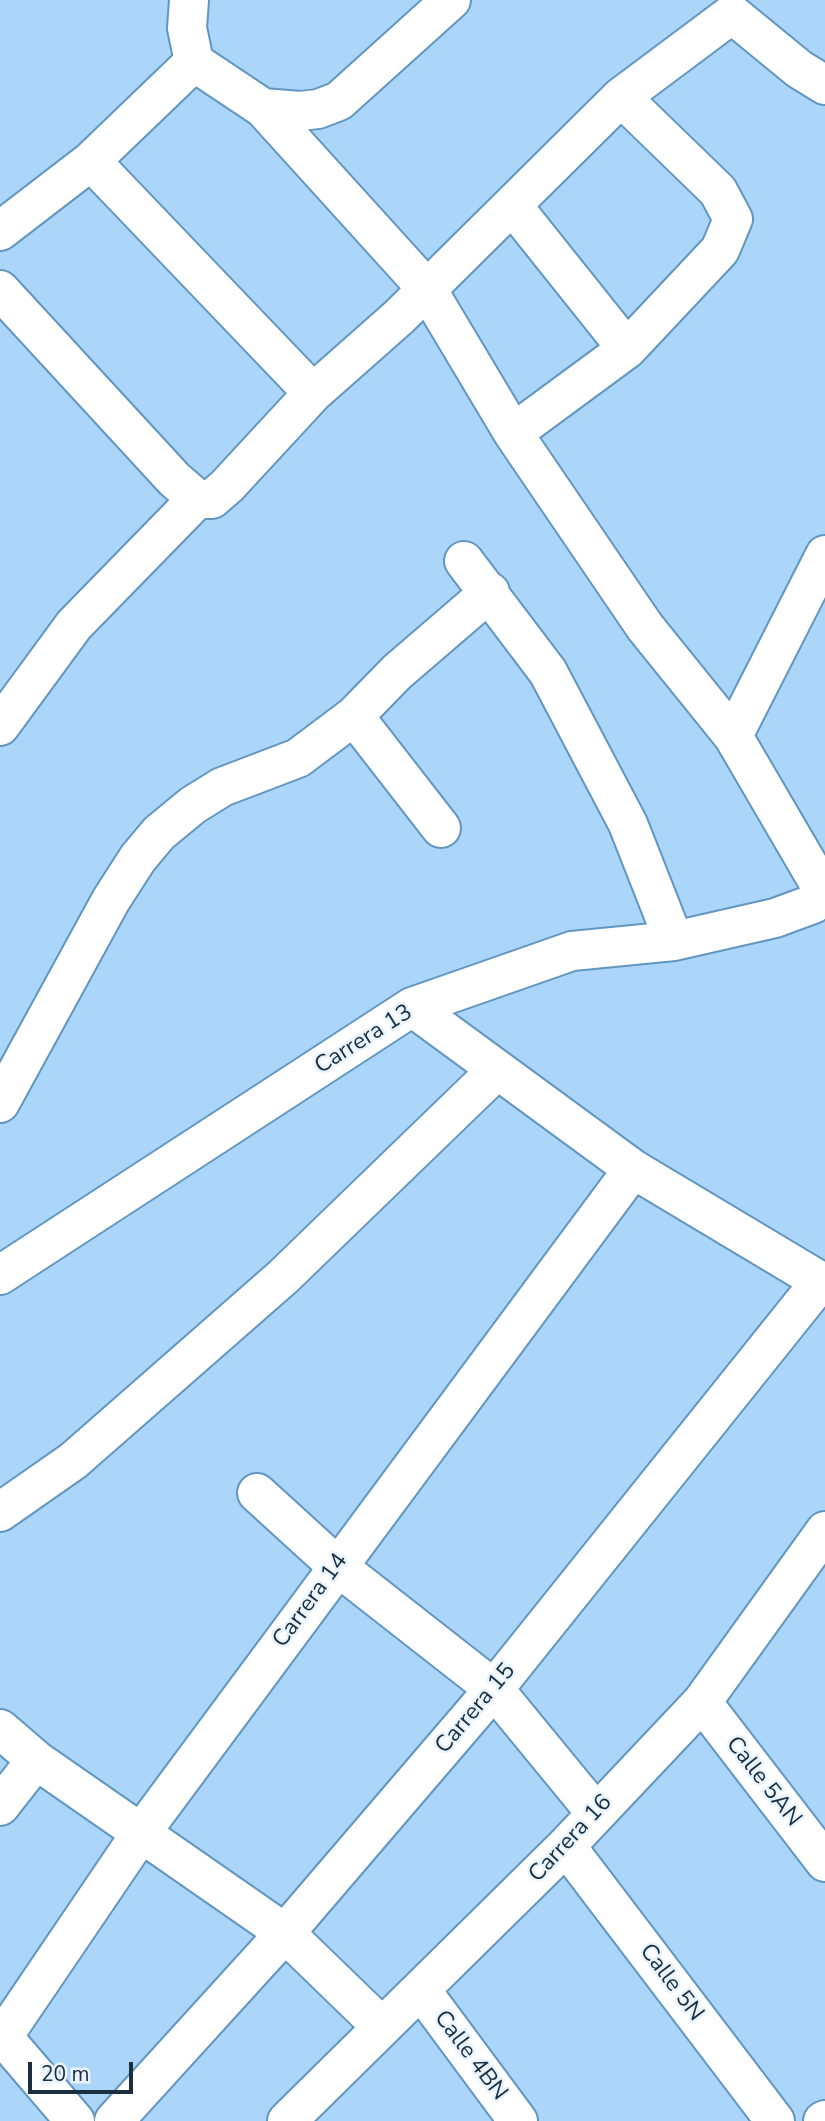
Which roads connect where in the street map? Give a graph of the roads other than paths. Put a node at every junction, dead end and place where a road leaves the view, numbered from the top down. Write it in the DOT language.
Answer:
graph roads {
  1 [pos="189,0"];
  2 [pos="452,0"];
  3 [pos="194,61"];
  4 [pos="825,85"];
  5 [pos="621,97"];
  6 [pos="263,108"];
  7 [pos="91,161"];
  8 [pos="512,205"];
  9 [pos="0,230"];
  10 [pos="427,289"];
  11 [pos="0,290"];
  12 [pos="627,349"];
  13 [pos="313,393"];
  14 [pos="513,433"];
  15 [pos="197,499"];
  16 [pos="825,555"];
  17 [pos="464,561"];
  18 [pos="490,592"];
  19 [pos="354,716"];
  20 [pos="0,726"];
  21 [pos="733,736"];
  22 [pos="441,828"];
  23 [pos="822,902"];
  24 [pos="674,941"];
  25 [pos="412,1007"];
  26 [pos="496,1071"];
  27 [pos="0,1103"];
  28 [pos="633,1169"];
  29 [pos="0,1275"];
  30 [pos="822,1283"];
  31 [pos="257,1493"];
  32 [pos="0,1512"];
  33 [pos="825,1531"];
  34 [pos="337,1566"];
  35 [pos="494,1689"];
  36 [pos="702,1702"];
  37 [pos="0,1729"];
  38 [pos="36,1760"];
  39 [pos="0,1805"];
  40 [pos="595,1812"];
  41 [pos="141,1833"];
  42 [pos="566,1846"];
  43 [pos="825,1862"];
  44 [pos="285,1933"];
  45 [pos="421,1990"];
  46 [pos="381,2026"];
  47 [pos="2,2040"];
  48 [pos="292,2119"];
  49 [pos="75,2121"];
  50 [pos="114,2121"];
  51 [pos="518,2121"];
  52 [pos="775,2121"];
  1 -- 3 [label="street"];
  2 -- 6 [label="street"];
  3 -- 6 [label="street"];
  3 -- 7 [label="street"];
  4 -- 5 [label="street"];
  5 -- 8 [label="street"];
  5 -- 12 [label="street"];
  6 -- 10 [label="street"];
  7 -- 9 [label="street"];
  7 -- 13 [label="street"];
  8 -- 10 [label="street"];
  8 -- 12 [label="street"];
  10 -- 13 [label="street"];
  10 -- 14 [label="street"];
  11 -- 15 [label="street"];
  12 -- 14 [label="street"];
  13 -- 15 [label="street"];
  14 -- 21 [label="street"];
  15 -- 20 [label="street"];
  16 -- 21 [label="street"];
  17 -- 18 [label="street"];
  18 -- 19 [label="street"];
  18 -- 24 [label="street"];
  19 -- 22 [label="street"];
  19 -- 27 [label="street"];
  21 -- 23 [label="street"];
  23 -- 24 [label="street, Carrera 13"];
  24 -- 25 [label="street, Carrera 13"];
  25 -- 26 [label="street"];
  25 -- 29 [label="street, Carrera 13"];
  26 -- 28 [label="street"];
  26 -- 32 [label="street"];
  28 -- 30 [label="street"];
  28 -- 34 [label="street, Carrera 14"];
  30 -- 35 [label="street, Carrera 15"];
  31 -- 34 [label="street"];
  33 -- 36 [label="street, Carrera 16"];
  34 -- 35 [label="street"];
  34 -- 41 [label="street, Carrera 14"];
  35 -- 40 [label="street"];
  35 -- 44 [label="street, Carrera 15"];
  36 -- 40 [label="street, Carrera 16"];
  36 -- 43 [label="street, Calle 5AN"];
  37 -- 38 [label="street"];
  38 -- 39 [label="street"];
  38 -- 41 [label="street"];
  40 -- 42 [label="street, Carrera 16"];
  41 -- 44 [label="street"];
  41 -- 47 [label="street, Carrera 14"];
  42 -- 45 [label="street, Carrera 16"];
  42 -- 52 [label="street, Calle 5N"];
  44 -- 46 [label="street"];
  44 -- 50 [label="street, Carrera 15"];
  45 -- 46 [label="street, Carrera 16"];
  45 -- 51 [label="street, Calle 4BN"];
  46 -- 48 [label="street, Carrera 16"];
  47 -- 49 [label="street"];
}
